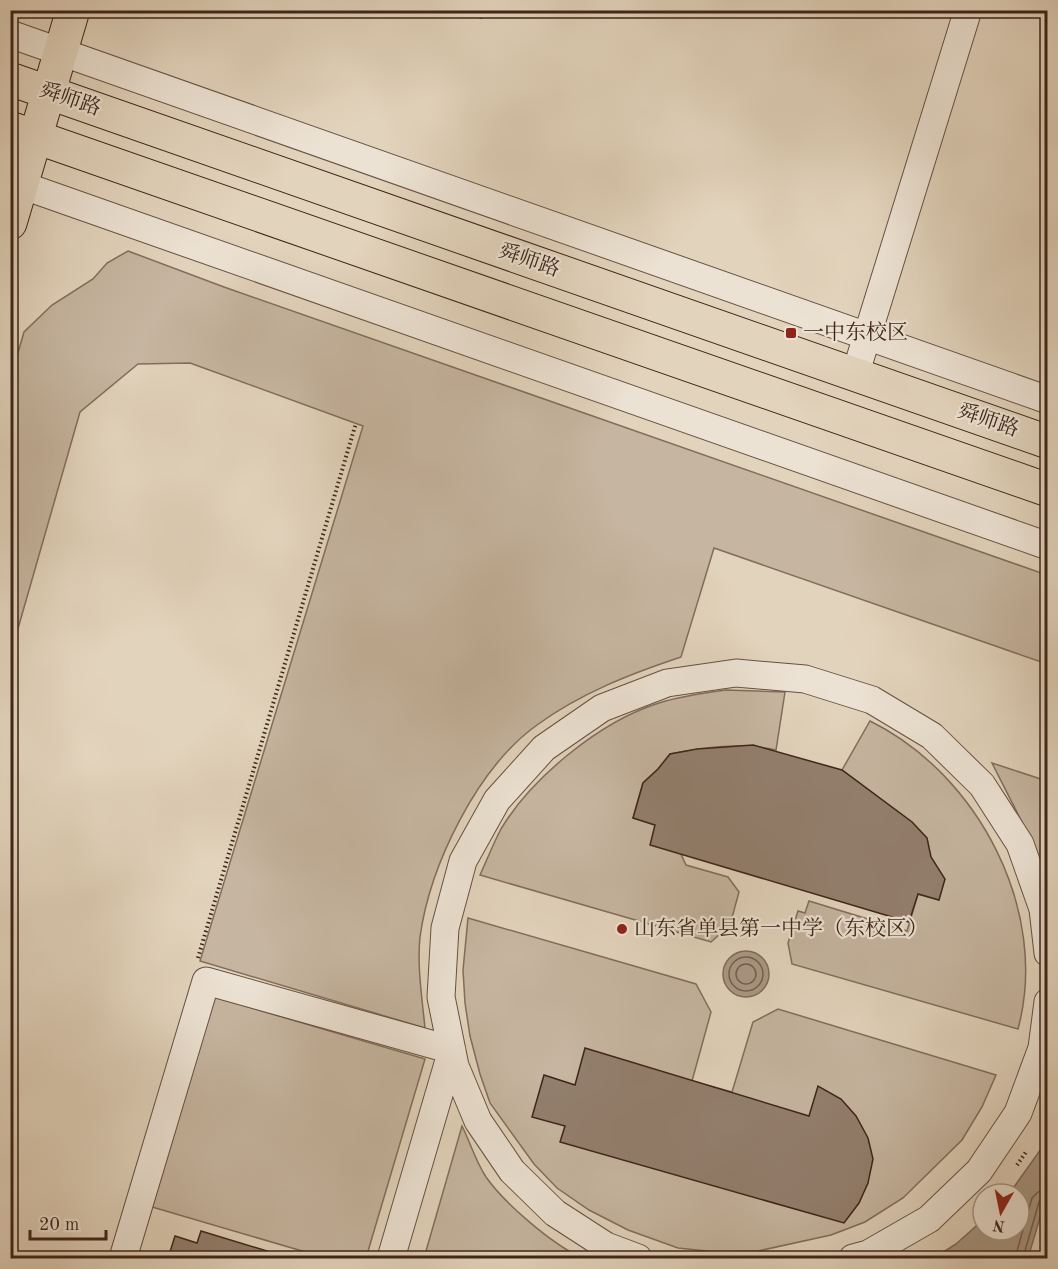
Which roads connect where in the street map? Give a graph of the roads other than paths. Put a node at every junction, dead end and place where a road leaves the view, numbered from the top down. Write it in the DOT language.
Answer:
graph roads {
  1 [pos="73,10"];
  2 [pos="968,10"];
  3 [pos="10,34"];
  4 [pos="10,79"];
  5 [pos="49,93"];
  6 [pos="23,132"];
  7 [pos="10,181"];
  8 [pos="10,223"];
  9 [pos="855,375"];
  10 [pos="1047,400"];
  11 [pos="1047,442"];
  12 [pos="1047,490"];
  13 [pos="1047,546"];
  14 [pos="1047,953"];
  15 [pos="1047,1002"];
  16 [pos="452,1050"];
  17 [pos="123,1258"];
  18 [pos="391,1258"];
  19 [pos="638,1258"];
  20 [pos="854,1258"];
  1 -- 5 [label="main road"];
  2 -- 9 [label="street"];
  3 -- 10 [label="street"];
  4 -- 5 [label="main road, 舜师路"];
  5 -- 6 [label="main road"];
  5 -- 9 [label="main road, 舜师路"];
  6 -- 8 [label="main road"];
  6 -- 12 [label="main road"];
  7 -- 13 [label="street"];
  9 -- 11 [label="main road, 舜师路"];
  14 -- 16 [label="street"];
  15 -- 20 [label="street"];
  16 -- 17 [label="street"];
  16 -- 18 [label="street"];
  16 -- 19 [label="street"];
}
